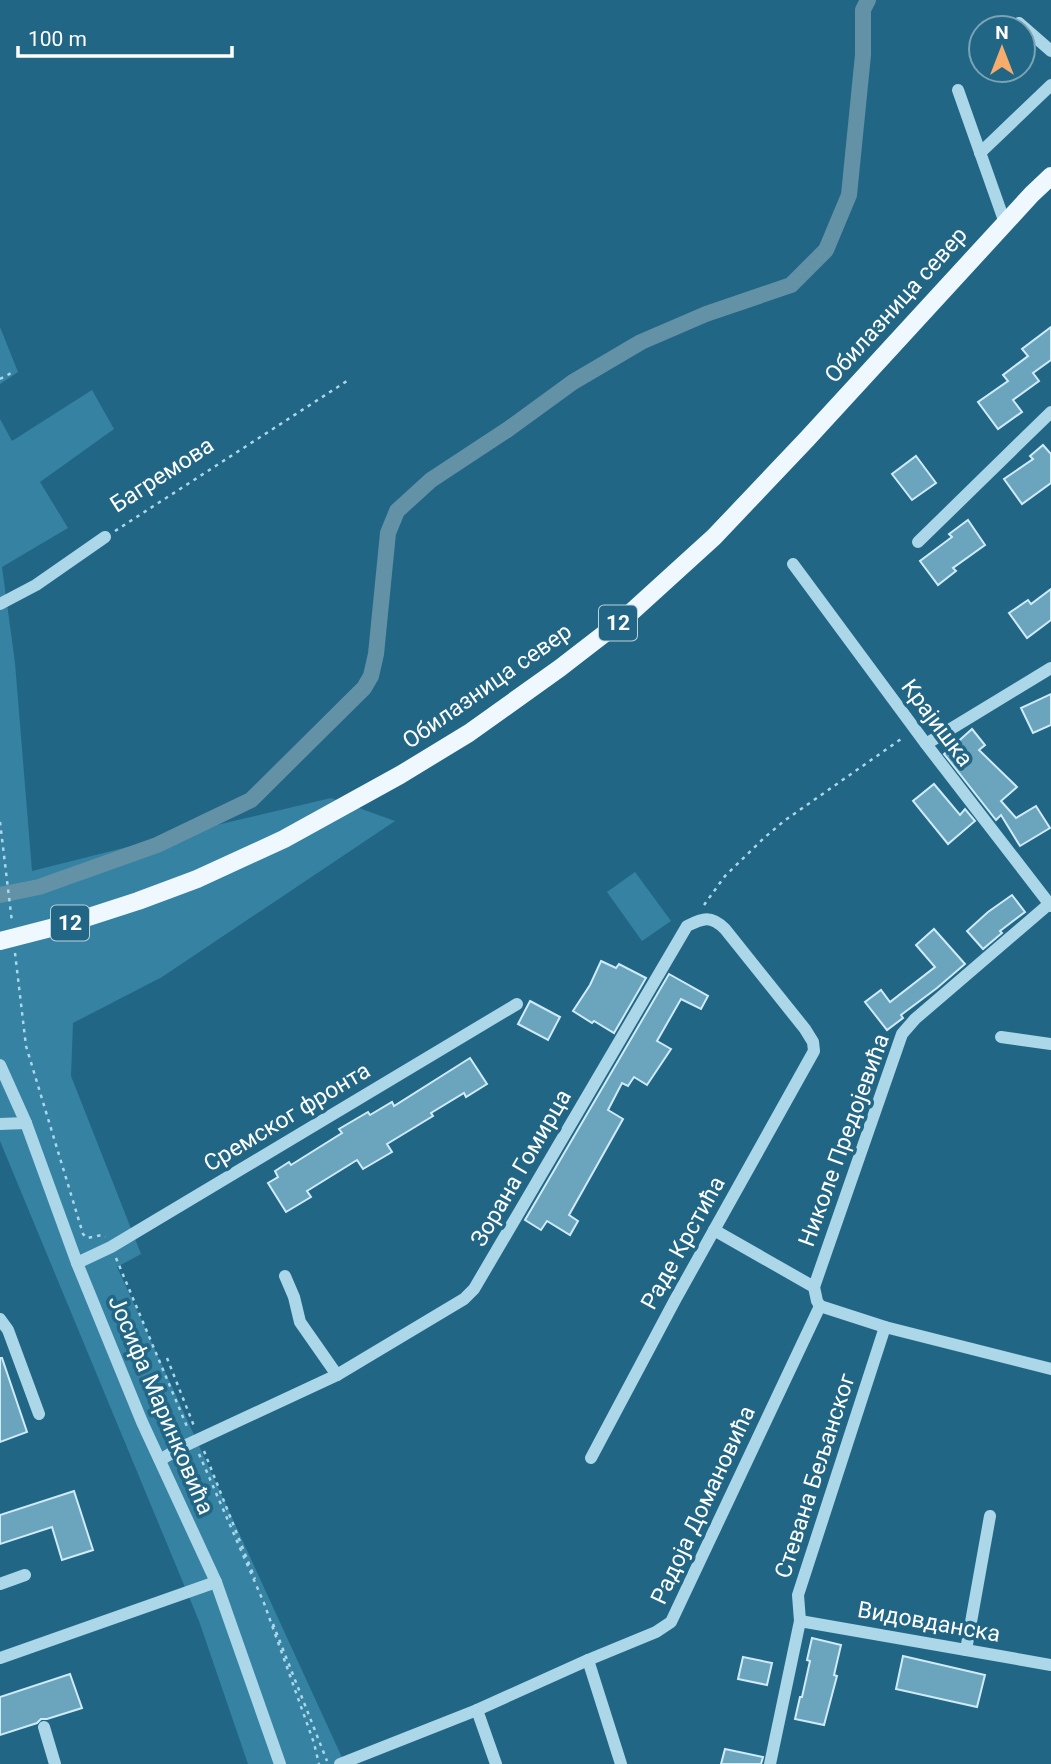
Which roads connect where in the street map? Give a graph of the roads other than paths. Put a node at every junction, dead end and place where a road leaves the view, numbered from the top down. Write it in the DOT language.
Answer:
graph roads {
  1 [pos="1037,39"];
  2 [pos="1051,51"];
  3 [pos="1051,85"];
  4 [pos="958,90"];
  5 [pos="980,153"];
  6 [pos="1051,176"];
  7 [pos="1005,223"];
  8 [pos="1051,412"];
  9 [pos="106,537"];
  10 [pos="918,542"];
  11 [pos="793,564"];
  12 [pos="0,604"];
  13 [pos="1051,668"];
  14 [pos="926,744"];
  15 [pos="1050,905"];
  16 [pos="687,926"];
  17 [pos="4,941"];
  18 [pos="517,1004"];
  19 [pos="1001,1037"];
  20 [pos="1051,1044"];
  21 [pos="0,1065"];
  22 [pos="26,1123"];
  23 [pos="0,1124"];
  24 [pos="715,1230"];
  25 [pos="77,1263"];
  26 [pos="285,1276"];
  27 [pos="814,1287"];
  28 [pos="820,1306"];
  29 [pos="0,1319"];
  30 [pos="885,1327"];
  31 [pos="1051,1369"];
  32 [pos="337,1375"];
  33 [pos="39,1414"];
  34 [pos="591,1458"];
  35 [pos="160,1460"];
  36 [pos="990,1516"];
  37 [pos="25,1575"];
  38 [pos="216,1582"];
  39 [pos="0,1584"];
  40 [pos="800,1621"];
  41 [pos="966,1650"];
  42 [pos="0,1658"];
  43 [pos="588,1660"];
  44 [pos="1051,1665"];
  45 [pos="477,1710"];
  46 [pos="44,1727"];
  47 [pos="55,1764"];
  48 [pos="280,1764"];
  49 [pos="340,1764"];
  50 [pos="496,1764"];
  51 [pos="621,1764"];
  52 [pos="770,1764"];
  1 -- 2 [label="street"];
  3 -- 5 [label="street"];
  4 -- 5 [label="street"];
  5 -- 7 [label="street"];
  6 -- 7 [label="main road, Обилазница север / 12"];
  7 -- 17 [label="main road, Обилазница север / 12"];
  8 -- 10 [label="street"];
  9 -- 12 [label="street, Багремова"];
  11 -- 14 [label="street, Крајишка"];
  13 -- 14 [label="street"];
  14 -- 15 [label="street, Крајишка"];
  15 -- 27 [label="street, Николе Предојевића"];
  16 -- 24 [label="street, Раде Крстића"];
  16 -- 32 [label="street, Зорана Гомирца"];
  18 -- 25 [label="street, Сремског фронта"];
  19 -- 20 [label="street"];
  21 -- 22 [label="street, Јосифа Маринковића"];
  22 -- 23 [label="street"];
  22 -- 25 [label="street, Јосифа Маринковића"];
  24 -- 27 [label="street"];
  24 -- 34 [label="street, Раде Крстића"];
  25 -- 35 [label="street, Јосифа Маринковића"];
  26 -- 32 [label="street"];
  27 -- 28 [label="street"];
  28 -- 30 [label="street"];
  28 -- 43 [label="street, Радоја Домановића"];
  29 -- 33 [label="street"];
  30 -- 31 [label="street"];
  30 -- 40 [label="street, Стевана Бељанског"];
  32 -- 35 [label="street, Зорана Гомирца"];
  35 -- 38 [label="street, Јосифа Маринковића"];
  36 -- 41 [label="street"];
  37 -- 39 [label="street"];
  38 -- 42 [label="street"];
  38 -- 48 [label="street, Јосифа Маринковића"];
  40 -- 41 [label="street, Видовданска"];
  40 -- 52 [label="street, Стевана Бељанског"];
  41 -- 44 [label="street, Видовданска"];
  43 -- 45 [label="street, Радоја Домановића"];
  43 -- 51 [label="street"];
  45 -- 49 [label="street, Радоја Домановића"];
  45 -- 50 [label="street"];
  46 -- 47 [label="street"];
}
